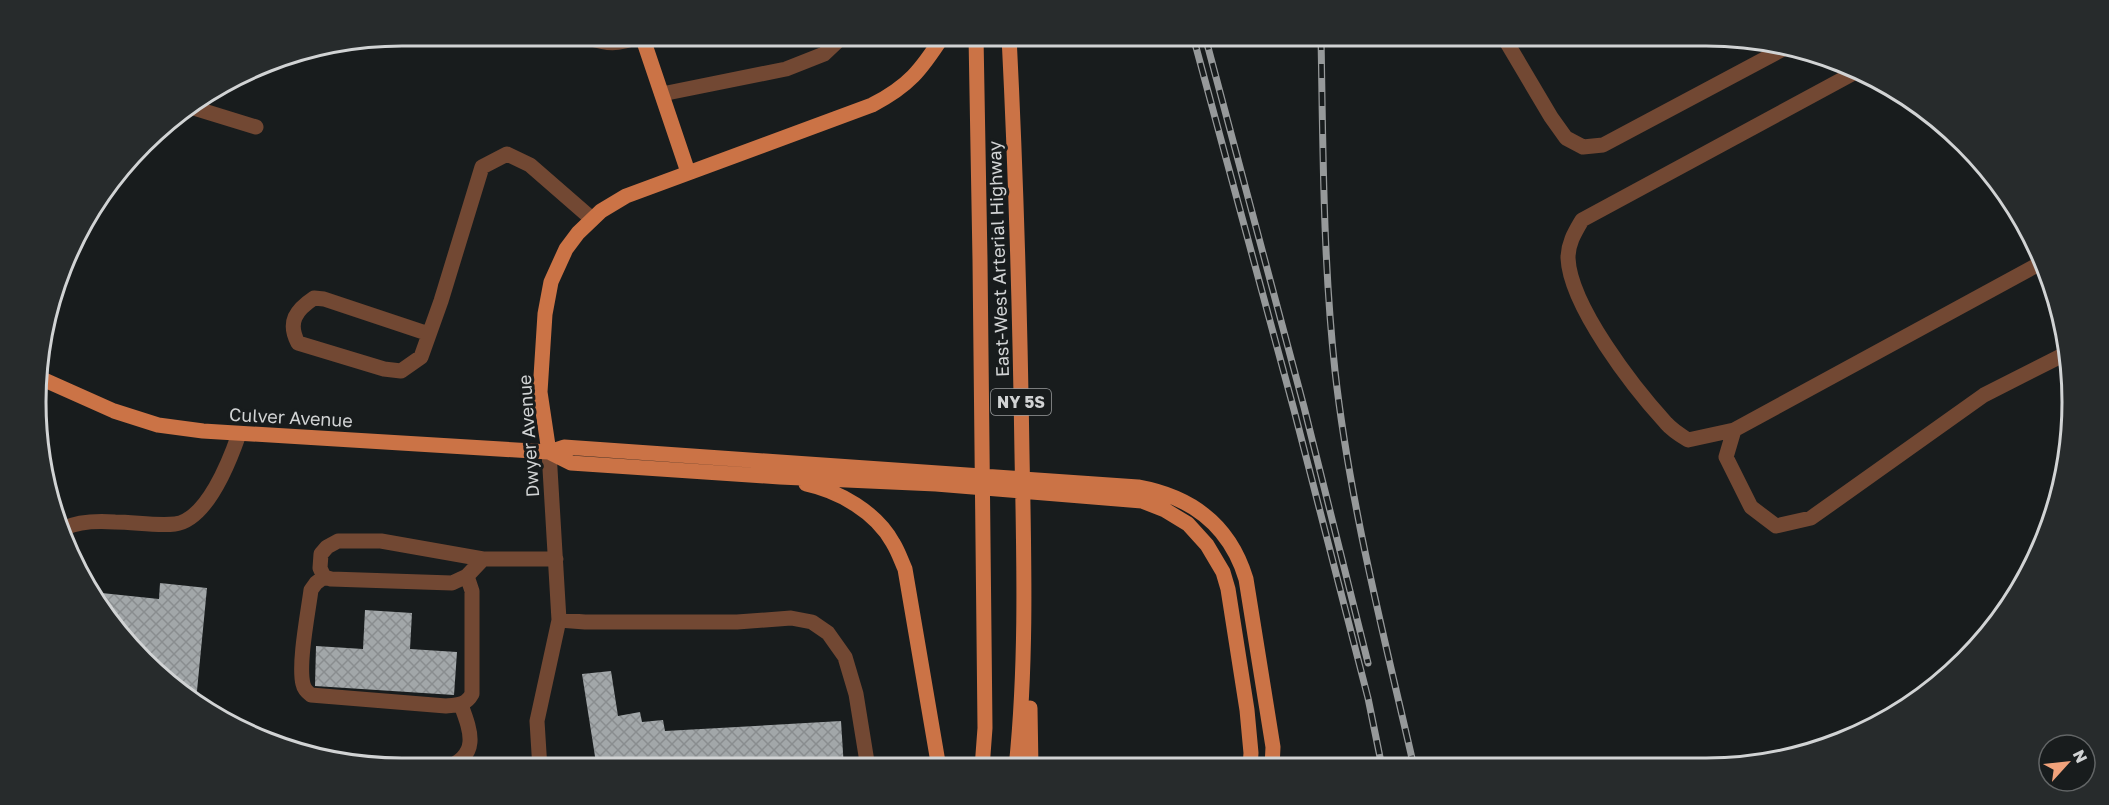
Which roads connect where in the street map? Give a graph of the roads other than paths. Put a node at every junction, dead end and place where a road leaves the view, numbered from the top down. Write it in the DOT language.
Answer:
graph roads {
  1 [pos="645,46"];
  2 [pos="832,46"];
  3 [pos="937,46"];
  4 [pos="976,46"];
  5 [pos="1009,46"];
  6 [pos="1509,46"];
  7 [pos="1776,53"];
  8 [pos="1848,76"];
  9 [pos="662,94"];
  10 [pos="200,110"];
  11 [pos="256,127"];
  12 [pos="688,172"];
  13 [pos="592,219"];
  14 [pos="2035,266"];
  15 [pos="429,334"];
  16 [pos="2059,357"];
  17 [pos="47,381"];
  18 [pos="1734,430"];
  19 [pos="239,434"];
  20 [pos="549,452"];
  21 [pos="780,477"];
  22 [pos="936,478"];
  23 [pos="1070,489"];
  24 [pos="69,527"];
  25 [pos="483,559"];
  26 [pos="556,559"];
  27 [pos="466,576"];
  28 [pos="324,577"];
  29 [pos="559,620"];
  30 [pos="1024,649"];
  31 [pos="461,705"];
  32 [pos="464,758"];
  33 [pos="539,758"];
  34 [pos="866,758"];
  35 [pos="937,758"];
  36 [pos="983,758"];
  37 [pos="1017,758"];
  38 [pos="1031,758"];
  39 [pos="1251,758"];
  40 [pos="1272,758"];
  1 -- 9 [label="main road"];
  2 -- 9 [label="street"];
  3 -- 12 [label="main road, Dwyer Avenue"];
  4 -- 36 [label="main road, East-West Arterial Highway / NY 5S"];
  5 -- 30 [label="main road, East-West Arterial Highway / NY 5S"];
  6 -- 7 [label="street"];
  8 -- 18 [label="street"];
  9 -- 12 [label="main road"];
  10 -- 11 [label="street"];
  12 -- 13 [label="main road, Dwyer Avenue"];
  13 -- 15 [label="street"];
  13 -- 20 [label="main road, Dwyer Avenue"];
  14 -- 18 [label="street"];
  15 -- 15 [label="street"];
  16 -- 18 [label="street"];
  17 -- 19 [label="main road, Culver Avenue"];
  19 -- 20 [label="main road, Culver Avenue"];
  19 -- 24 [label="street"];
  20 -- 21 [label="main road"];
  20 -- 22 [label="main road"];
  20 -- 26 [label="street, Dwyer Avenue"];
  21 -- 22 [label="main road"];
  21 -- 35 [label="main road"];
  22 -- 23 [label="main road"];
  23 -- 39 [label="main road"];
  23 -- 40 [label="main road"];
  25 -- 26 [label="street"];
  25 -- 27 [label="street"];
  25 -- 28 [label="street"];
  26 -- 29 [label="street, Dwyer Avenue"];
  27 -- 28 [label="street"];
  27 -- 31 [label="street"];
  28 -- 31 [label="street"];
  29 -- 33 [label="street, Dwyer Avenue"];
  29 -- 34 [label="street"];
  30 -- 37 [label="main road, East-West Arterial Highway / NY 5S"];
  30 -- 38 [label="main road"];
  31 -- 32 [label="street"];
}
